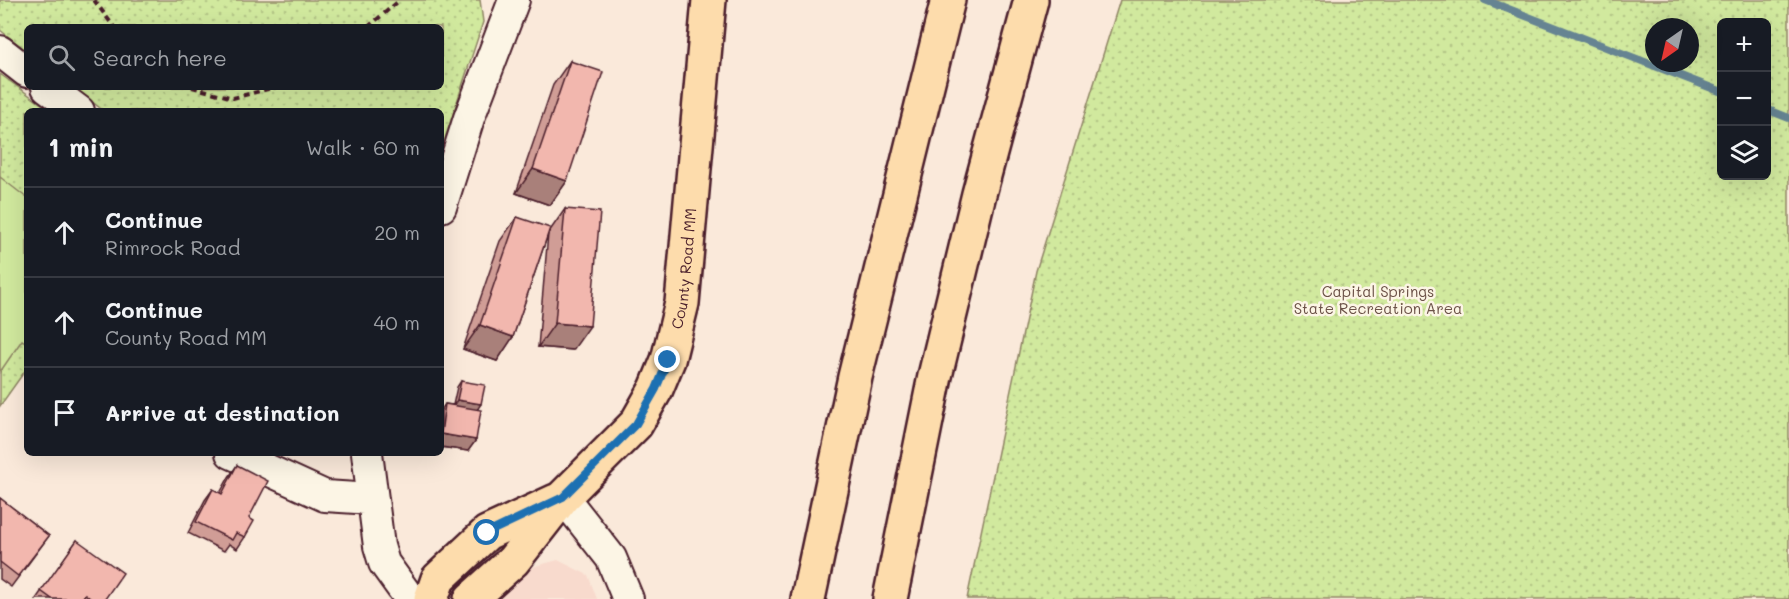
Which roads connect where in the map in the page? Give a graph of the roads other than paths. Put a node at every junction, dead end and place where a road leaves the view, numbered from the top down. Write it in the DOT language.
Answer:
graph roads {
  1 [pos="514,0"];
  2 [pos="709,0"];
  3 [pos="932,0"];
  4 [pos="948,0"];
  5 [pos="1031,0"];
  6 [pos="1049,0"];
  7 [pos="0,51"];
  8 [pos="24,70"];
  9 [pos="51,90"];
  10 [pos="75,108"];
  11 [pos="444,197"];
  12 [pos="869,321"];
  13 [pos="947,329"];
  14 [pos="238,456"];
  15 [pos="367,456"];
  16 [pos="563,497"];
  17 [pos="372,500"];
  18 [pos="411,599"];
  19 [pos="431,599"];
  20 [pos="471,599"];
  21 [pos="628,599"];
  22 [pos="808,599"];
  23 [pos="890,599"];
  1 -- 11 [label="street"];
  2 -- 16 [label="main road, County Road MM"];
  3 -- 12 [label="main road"];
  4 -- 12 [label="main road"];
  5 -- 13 [label="main road"];
  6 -- 13 [label="main road"];
  7 -- 8 [label="street"];
  9 -- 10 [label="street"];
  12 -- 22 [label="main road"];
  13 -- 23 [label="main road"];
  14 -- 17 [label="street"];
  15 -- 17 [label="street"];
  16 -- 19 [label="main road"];
  16 -- 20 [label="main road"];
  16 -- 21 [label="street"];
  17 -- 18 [label="street"];
}
